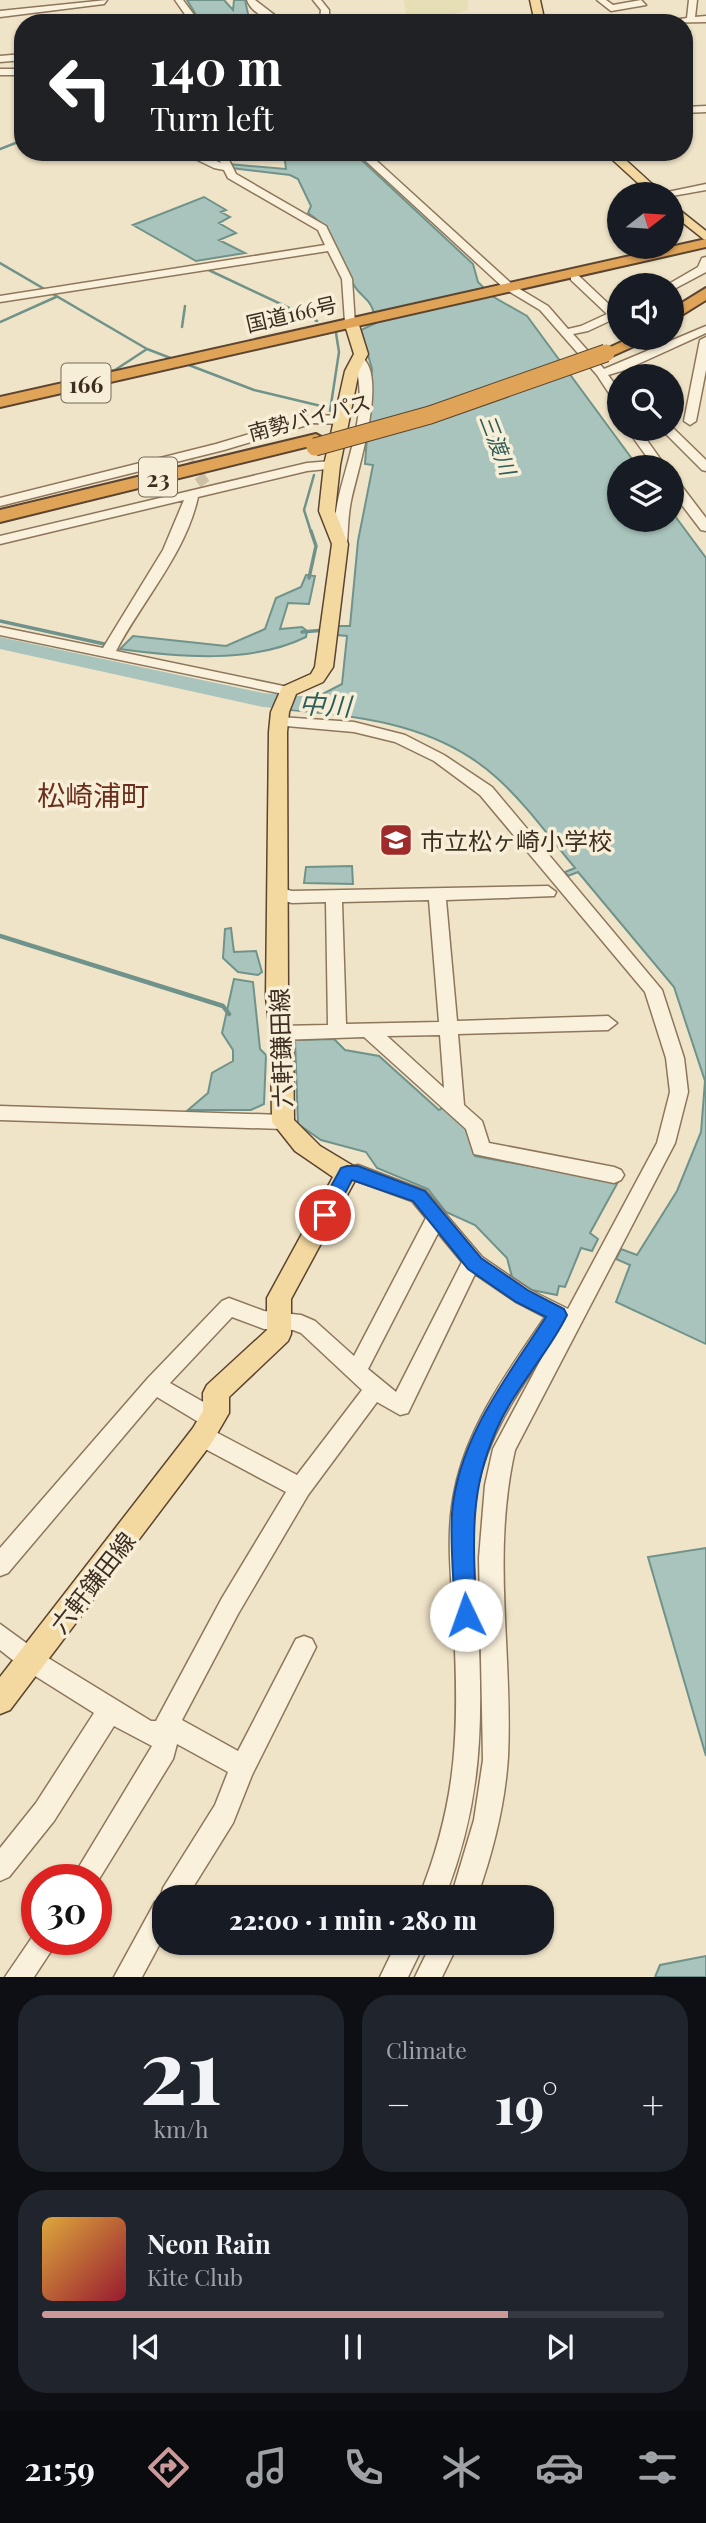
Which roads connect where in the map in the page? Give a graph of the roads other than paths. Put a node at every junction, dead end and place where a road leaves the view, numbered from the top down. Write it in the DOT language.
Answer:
graph roads {
  1 [pos="103,0"];
  2 [pos="251,0"];
  3 [pos="601,0"];
  4 [pos="636,0"];
  5 [pos="1,12"];
  6 [pos="267,14"];
  7 [pos="205,161"];
  8 [pos="224,161"];
  9 [pos="371,161"];
  10 [pos="620,161"];
  11 [pos="226,167"];
  12 [pos="644,182"];
  13 [pos="706,187"];
  14 [pos="684,191"];
  15 [pos="684,218"];
  16 [pos="706,237"];
  17 [pos="684,242"];
  18 [pos="706,243"];
  19 [pos="333,247"];
  20 [pos="623,259"];
  21 [pos="706,260"];
  22 [pos="592,268"];
  23 [pos="576,278"];
  24 [pos="684,280"];
  25 [pos="706,280"];
  26 [pos="509,287"];
  27 [pos="684,293"];
  28 [pos="706,293"];
  29 [pos="0,299"];
  30 [pos="684,305"];
  31 [pos="607,308"];
  32 [pos="684,308"];
  33 [pos="706,309"];
  34 [pos="684,320"];
  35 [pos="607,322"];
  36 [pos="351,323"];
  37 [pos="706,329"];
  38 [pos="568,332"];
  39 [pos="706,340"];
  40 [pos="607,341"];
  41 [pos="607,346"];
  42 [pos="607,347"];
  43 [pos="607,348"];
  44 [pos="603,349"];
  45 [pos="359,359"];
  46 [pos="639,364"];
  47 [pos="601,373"];
  48 [pos="607,373"];
  49 [pos="607,382"];
  50 [pos="0,402"];
  51 [pos="343,420"];
  52 [pos="684,420"];
  53 [pos="690,421"];
  54 [pos="706,422"];
  55 [pos="679,441"];
  56 [pos="316,443"];
  57 [pos="332,465"];
  58 [pos="706,467"];
  59 [pos="192,493"];
  60 [pos="684,499"];
  61 [pos="0,502"];
  62 [pos="35,512"];
  63 [pos="0,516"];
  64 [pos="0,526"];
  65 [pos="706,527"];
  66 [pos="0,540"];
  67 [pos="340,544"];
  68 [pos="0,631"];
  69 [pos="110,648"];
  70 [pos="288,691"];
  71 [pos="280,717"];
  72 [pos="548,892"];
  73 [pos="277,893"];
  74 [pos="437,894"];
  75 [pos="334,896"];
  76 [pos="607,1023"];
  77 [pos="448,1028"];
  78 [pos="337,1031"];
  79 [pos="369,1031"];
  80 [pos="281,1038"];
  81 [pos="455,1107"];
  82 [pos="0,1113"];
  83 [pos="284,1116"];
  84 [pos="347,1173"];
  85 [pos="614,1175"];
  86 [pos="437,1215"];
  87 [pos="475,1264"];
  88 [pos="564,1317"];
  89 [pos="281,1320"];
  90 [pos="356,1371"];
  91 [pos="155,1385"];
  92 [pos="375,1389"];
  93 [pos="207,1427"];
  94 [pos="300,1488"];
  95 [pos="0,1565"];
  96 [pos="0,1635"];
  97 [pos="304,1647"];
  98 [pos="32,1661"];
  99 [pos="0,1700"];
  100 [pos="109,1712"];
  101 [pos="166,1732"];
  102 [pos="243,1767"];
  103 [pos="94,1864"];
  104 [pos="0,1868"];
  105 [pos="180,1885"];
  106 [pos="436,1885"];
  107 [pos="467,1885"];
  108 [pos="152,1932"];
  109 [pos="34,1955"];
  110 [pos="405,1955"];
  111 [pos="439,1955"];
  112 [pos="18,1977"];
  113 [pos="127,1977"];
  114 [pos="393,1977"];
  115 [pos="428,1977"];
  1 -- 5 [label="street"];
  2 -- 6 [label="street"];
  3 -- 4 [label="street"];
  7 -- 11 [label="street"];
  8 -- 11 [label="street"];
  9 -- 26 [label="street"];
  10 -- 12 [label="main road"];
  11 -- 19 [label="street"];
  13 -- 14 [label="street"];
  15 -- 16 [label="main road"];
  16 -- 17 [label="highway"];
  18 -- 22 [label="highway, 国道166号 / 166"];
  19 -- 29 [label="street"];
  19 -- 36 [label="street"];
  20 -- 22 [label="highway, 国道166号 / 166"];
  21 -- 24 [label="street"];
  22 -- 26 [label="highway, 国道166号 / 166"];
  23 -- 31 [label="street"];
  25 -- 27 [label="highway"];
  26 -- 36 [label="highway, 国道166号 / 166"];
  26 -- 38 [label="street"];
  28 -- 30 [label="highway"];
  28 -- 32 [label="highway"];
  33 -- 34 [label="highway"];
  35 -- 38 [label="street"];
  36 -- 45 [label="main road"];
  36 -- 50 [label="highway, 国道166号 / 166"];
  37 -- 46 [label="street"];
  38 -- 47 [label="street"];
  39 -- 53 [label="street"];
  40 -- 44 [label="highway, 南勢バイパス / 23"];
  41 -- 44 [label="highway, 23"];
  42 -- 44 [label="highway, 23"];
  43 -- 44 [label="highway, 23"];
  44 -- 56 [label="highway, 南勢バイパス / 23"];
  44 -- 56 [label="highway, 南勢バイパス / 23, bridge"];
  45 -- 51 [label="main road"];
  45 -- 67 [label="street"];
  47 -- 48 [label="street"];
  47 -- 49 [label="street"];
  51 -- 57 [label="main road"];
  51 -- 62 [label="street"];
  52 -- 53 [label="street"];
  53 -- 54 [label="street"];
  55 -- 58 [label="street"];
  56 -- 62 [label="highway, 南勢バイパス / 23"];
  57 -- 59 [label="street"];
  57 -- 67 [label="main road"];
  59 -- 62 [label="street"];
  59 -- 69 [label="street"];
  60 -- 65 [label="street"];
  61 -- 62 [label="street"];
  62 -- 63 [label="highway, 南勢バイパス / 23"];
  62 -- 64 [label="highway, 南勢バイパス / 23"];
  62 -- 66 [label="street"];
  67 -- 70 [label="main road"];
  68 -- 69 [label="street"];
  69 -- 70 [label="street"];
  70 -- 71 [label="main road, 六軒鎌田線"];
  71 -- 73 [label="main road, 六軒鎌田線"];
  71 -- 88 [label="street"];
  72 -- 74 [label="street"];
  73 -- 75 [label="street"];
  73 -- 80 [label="main road, 六軒鎌田線"];
  74 -- 75 [label="street"];
  74 -- 77 [label="street"];
  75 -- 78 [label="street"];
  76 -- 77 [label="street"];
  77 -- 79 [label="street"];
  77 -- 81 [label="street"];
  78 -- 79 [label="street"];
  78 -- 80 [label="street"];
  79 -- 81 [label="street"];
  80 -- 83 [label="main road, 六軒鎌田線"];
  81 -- 85 [label="street"];
  82 -- 83 [label="street"];
  83 -- 84 [label="main road, 六軒鎌田線"];
  84 -- 86 [label="street"];
  84 -- 89 [label="main road, 六軒鎌田線"];
  86 -- 87 [label="street"];
  86 -- 90 [label="street"];
  87 -- 88 [label="street"];
  87 -- 92 [label="street"];
  88 -- 106 [label="street"];
  88 -- 107 [label="street"];
  89 -- 90 [label="street"];
  89 -- 91 [label="street"];
  89 -- 93 [label="main road, 六軒鎌田線"];
  90 -- 92 [label="street"];
  91 -- 93 [label="street"];
  91 -- 95 [label="street"];
  92 -- 94 [label="street"];
  93 -- 94 [label="street"];
  93 -- 98 [label="main road, 六軒鎌田線"];
  94 -- 101 [label="street"];
  96 -- 98 [label="street"];
  97 -- 102 [label="street"];
  98 -- 99 [label="main road, 六軒鎌田線"];
  98 -- 100 [label="street"];
  100 -- 101 [label="street"];
  100 -- 104 [label="street"];
  101 -- 102 [label="street"];
  101 -- 103 [label="street"];
  102 -- 105 [label="street"];
  108 -- 113 [label="street"];
  109 -- 112 [label="street"];
  110 -- 114 [label="street"];
  111 -- 115 [label="street"];
}
